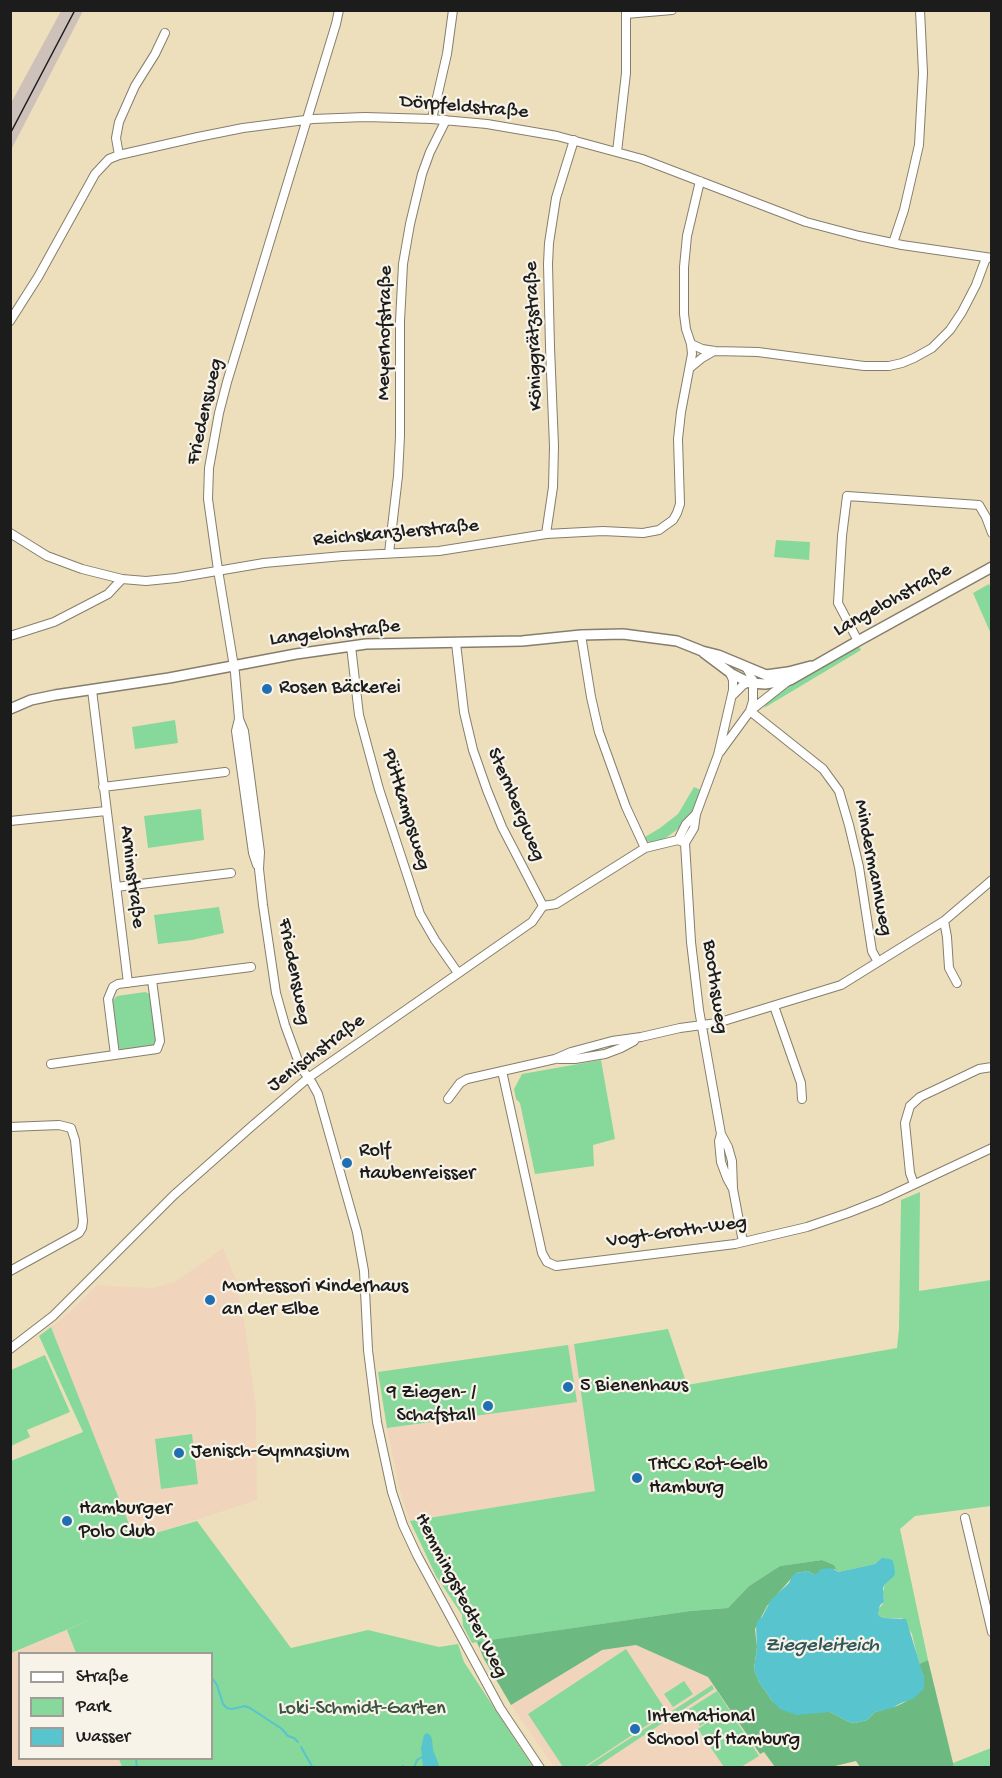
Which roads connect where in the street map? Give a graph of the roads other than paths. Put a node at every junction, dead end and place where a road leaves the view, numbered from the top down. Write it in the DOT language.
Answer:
graph roads {
  1 [pos="339,10"];
  2 [pos="453,10"];
  3 [pos="672,10"];
  4 [pos="920,10"];
  5 [pos="626,12"];
  6 [pos="165,33"];
  7 [pos="432,119"];
  8 [pos="306,120"];
  9 [pos="446,120"];
  10 [pos="574,140"];
  11 [pos="617,152"];
  12 [pos="119,155"];
  13 [pos="700,181"];
  14 [pos="894,243"];
  15 [pos="989,258"];
  16 [pos="10,321"];
  17 [pos="692,344"];
  18 [pos="715,351"];
  19 [pos="690,367"];
  20 [pos="10,533"];
  21 [pos="992,533"];
  22 [pos="546,534"];
  23 [pos="389,553"];
  24 [pos="992,567"];
  25 [pos="218,570"];
  26 [pos="122,579"];
  27 [pos="582,635"];
  28 [pos="10,636"];
  29 [pos="858,640"];
  30 [pos="456,643"];
  31 [pos="351,646"];
  32 [pos="702,651"];
  33 [pos="234,666"];
  34 [pos="811,666"];
  35 [pos="746,667"];
  36 [pos="730,673"];
  37 [pos="766,675"];
  38 [pos="790,680"];
  39 [pos="751,682"];
  40 [pos="92,690"];
  41 [pos="733,695"];
  42 [pos="10,709"];
  43 [pos="750,711"];
  44 [pos="718,755"];
  45 [pos="225,772"];
  46 [pos="104,787"];
  47 [pos="106,811"];
  48 [pos="10,821"];
  49 [pos="682,842"];
  50 [pos="645,848"];
  51 [pos="231,873"];
  52 [pos="992,880"];
  53 [pos="116,887"];
  54 [pos="543,906"];
  55 [pos="944,921"];
  56 [pos="878,962"];
  57 [pos="250,967"];
  58 [pos="458,973"];
  59 [pos="153,980"];
  60 [pos="128,983"];
  61 [pos="957,983"];
  62 [pos="774,1006"];
  63 [pos="702,1025"];
  64 [pos="115,1055"];
  65 [pos="51,1065"];
  66 [pos="992,1066"];
  67 [pos="502,1071"];
  68 [pos="308,1078"];
  69 [pos="802,1098"];
  70 [pos="448,1099"];
  71 [pos="10,1127"];
  72 [pos="992,1148"];
  73 [pos="914,1184"];
  74 [pos="743,1242"];
  75 [pos="10,1271"];
  76 [pos="10,1349"];
  77 [pos="965,1518"];
  78 [pos="990,1622"];
  79 [pos="992,1632"];
  80 [pos="540,1767"];
  1 -- 8 [label="street, Friedensweg"];
  2 -- 7 [label="street"];
  3 -- 5 [label="street"];
  4 -- 14 [label="street"];
  5 -- 11 [label="street"];
  6 -- 12 [label="street"];
  7 -- 8 [label="street, Dörpfeldstraße"];
  7 -- 9 [label="street, Dörpfeldstraße"];
  8 -- 12 [label="street, Dörpfeldstraße"];
  8 -- 25 [label="street, Friedensweg"];
  9 -- 10 [label="street, Dörpfeldstraße"];
  9 -- 23 [label="street, Meyerhofstraße"];
  10 -- 11 [label="street, Dörpfeldstraße"];
  10 -- 22 [label="street, Königgrätzstraße"];
  11 -- 13 [label="street, Dörpfeldstraße"];
  12 -- 16 [label="street, Dörpfeldstraße"];
  13 -- 14 [label="street, Dörpfeldstraße"];
  13 -- 17 [label="street"];
  14 -- 15 [label="street, Dörpfeldstraße"];
  15 -- 18 [label="street"];
  17 -- 18 [label="street"];
  17 -- 19 [label="street, Reichskanzlerstraße"];
  18 -- 19 [label="street"];
  19 -- 22 [label="street, Reichskanzlerstraße"];
  20 -- 26 [label="street, Reichskanzlerstraße"];
  21 -- 29 [label="street"];
  22 -- 23 [label="street, Reichskanzlerstraße"];
  23 -- 25 [label="street, Reichskanzlerstraße"];
  24 -- 29 [label="street, Langelohstraße"];
  25 -- 26 [label="street, Reichskanzlerstraße"];
  25 -- 33 [label="street, Friedensweg"];
  26 -- 28 [label="street"];
  27 -- 30 [label="street, Langelohstraße"];
  27 -- 32 [label="street, Langelohstraße"];
  27 -- 50 [label="street"];
  29 -- 34 [label="street, Langelohstraße"];
  30 -- 31 [label="street, Langelohstraße"];
  30 -- 54 [label="street, Sternbergweg"];
  31 -- 33 [label="street, Langelohstraße"];
  31 -- 58 [label="street, Püttkampsweg"];
  32 -- 35 [label="street, Langelohstraße"];
  32 -- 36 [label="street, Langelohstraße"];
  33 -- 40 [label="street, Langelohstraße"];
  33 -- 68 [label="street, Friedensweg"];
  34 -- 37 [label="street, Langelohstraße"];
  34 -- 38 [label="street, Langelohstraße"];
  35 -- 37 [label="street, Langelohstraße"];
  35 -- 39 [label="street"];
  36 -- 39 [label="street, Langelohstraße"];
  36 -- 41 [label="street"];
  37 -- 39 [label="street"];
  38 -- 39 [label="street, Langelohstraße"];
  38 -- 43 [label="street"];
  39 -- 41 [label="street"];
  39 -- 43 [label="street"];
  40 -- 42 [label="street, Langelohstraße"];
  40 -- 46 [label="street, Arnimstraße"];
  41 -- 44 [label="street"];
  43 -- 44 [label="street"];
  43 -- 56 [label="street, Mindermannweg"];
  44 -- 49 [label="street"];
  45 -- 46 [label="street"];
  46 -- 47 [label="street, Arnimstraße"];
  47 -- 48 [label="street"];
  47 -- 53 [label="street, Arnimstraße"];
  49 -- 50 [label="street, Jenischstraße"];
  49 -- 63 [label="street, Boothsweg"];
  50 -- 54 [label="street, Jenischstraße"];
  51 -- 53 [label="street"];
  52 -- 55 [label="street"];
  53 -- 60 [label="street, Arnimstraße"];
  54 -- 58 [label="street, Jenischstraße"];
  55 -- 56 [label="street"];
  55 -- 61 [label="street"];
  56 -- 62 [label="street"];
  57 -- 59 [label="street"];
  58 -- 68 [label="street, Jenischstraße"];
  59 -- 60 [label="street"];
  59 -- 64 [label="street"];
  60 -- 64 [label="street"];
  62 -- 63 [label="street"];
  62 -- 69 [label="street"];
  63 -- 67 [label="street"];
  63 -- 74 [label="street, Boothsweg"];
  64 -- 65 [label="street"];
  66 -- 73 [label="street"];
  67 -- 70 [label="street"];
  67 -- 74 [label="street, Vogt-Groth-Weg"];
  68 -- 76 [label="street, Jenischstraße"];
  68 -- 80 [label="street, Hemmingstedter Weg"];
  71 -- 75 [label="street"];
  72 -- 73 [label="street, Vogt-Groth-Weg"];
  73 -- 74 [label="street, Vogt-Groth-Weg"];
  77 -- 78 [label="street"];
  78 -- 79 [label="street"];
}
